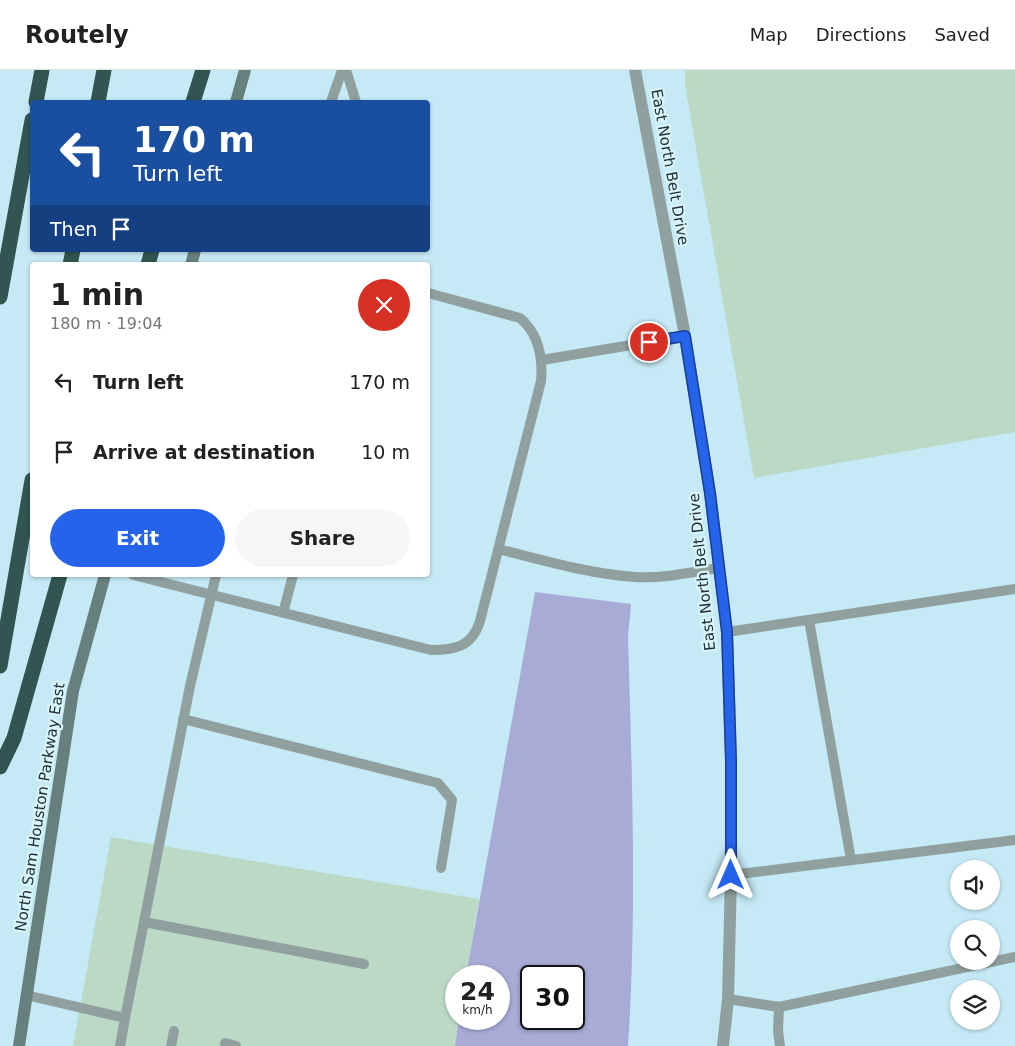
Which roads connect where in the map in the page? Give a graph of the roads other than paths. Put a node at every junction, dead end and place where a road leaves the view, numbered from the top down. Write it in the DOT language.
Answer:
graph roads {
  1 [pos="42,70"];
  2 [pos="104,70"];
  3 [pos="203,70"];
  4 [pos="245,70"];
  5 [pos="344,70"];
  6 [pos="636,70"];
  7 [pos="36,100"];
  8 [pos="98,100"];
  9 [pos="195,100"];
  10 [pos="237,100"];
  11 [pos="332,100"];
  12 [pos="355,100"];
  13 [pos="30,131"];
  14 [pos="430,295"];
  15 [pos="0,297"];
  16 [pos="685,336"];
  17 [pos="542,360"];
  18 [pos="30,492"];
  19 [pos="498,549"];
  20 [pos="719,568"];
  21 [pos="59,577"];
  22 [pos="104,577"];
  23 [pos="141,577"];
  24 [pos="216,577"];
  25 [pos="292,577"];
  26 [pos="1015,589"];
  27 [pos="211,595"];
  28 [pos="283,613"];
  29 [pos="809,620"];
  30 [pos="727,632"];
  31 [pos="0,666"];
  32 [pos="183,719"];
  33 [pos="0,767"];
  34 [pos="1015,840"];
  35 [pos="851,860"];
  36 [pos="441,868"];
  37 [pos="731,875"];
  38 [pos="144,922"];
  39 [pos="1015,957"];
  40 [pos="364,964"];
  41 [pos="26,995"];
  42 [pos="728,999"];
  43 [pos="779,1006"];
  44 [pos="125,1018"];
  45 [pos="174,1031"];
  46 [pos="225,1043"];
  47 [pos="19,1046"];
  48 [pos="120,1046"];
  49 [pos="171,1046"];
  50 [pos="236,1046"];
  51 [pos="723,1046"];
  52 [pos="780,1046"];
  1 -- 7 [label="highway"];
  2 -- 8 [label="highway"];
  3 -- 9 [label="highway"];
  4 -- 10 [label="main road"];
  5 -- 11 [label="lane"];
  5 -- 12 [label="lane"];
  6 -- 16 [label="street, East North Belt Drive"];
  13 -- 15 [label="highway"];
  14 -- 17 [label="lane"];
  16 -- 17 [label="lane"];
  16 -- 20 [label="street, East North Belt Drive"];
  17 -- 19 [label="lane"];
  18 -- 31 [label="highway"];
  19 -- 20 [label="lane"];
  19 -- 28 [label="lane"];
  20 -- 30 [label="street, East North Belt Drive"];
  21 -- 33 [label="highway"];
  22 -- 41 [label="main road, North Sam Houston Parkway East"];
  23 -- 27 [label="lane"];
  24 -- 27 [label="lane"];
  25 -- 28 [label="lane"];
  26 -- 29 [label="lane"];
  27 -- 28 [label="lane"];
  27 -- 32 [label="lane"];
  29 -- 30 [label="lane"];
  29 -- 35 [label="lane"];
  30 -- 37 [label="street, East North Belt Drive"];
  32 -- 36 [label="lane"];
  32 -- 38 [label="lane"];
  34 -- 35 [label="lane"];
  35 -- 37 [label="lane"];
  37 -- 42 [label="street, East North Belt Drive"];
  38 -- 40 [label="lane"];
  38 -- 44 [label="lane"];
  39 -- 43 [label="lane"];
  41 -- 44 [label="lane"];
  41 -- 47 [label="main road, North Sam Houston Parkway East"];
  42 -- 43 [label="lane"];
  42 -- 51 [label="street, East North Belt Drive"];
  43 -- 52 [label="lane"];
  44 -- 48 [label="lane"];
  45 -- 49 [label="lane"];
  46 -- 50 [label="lane"];
}
